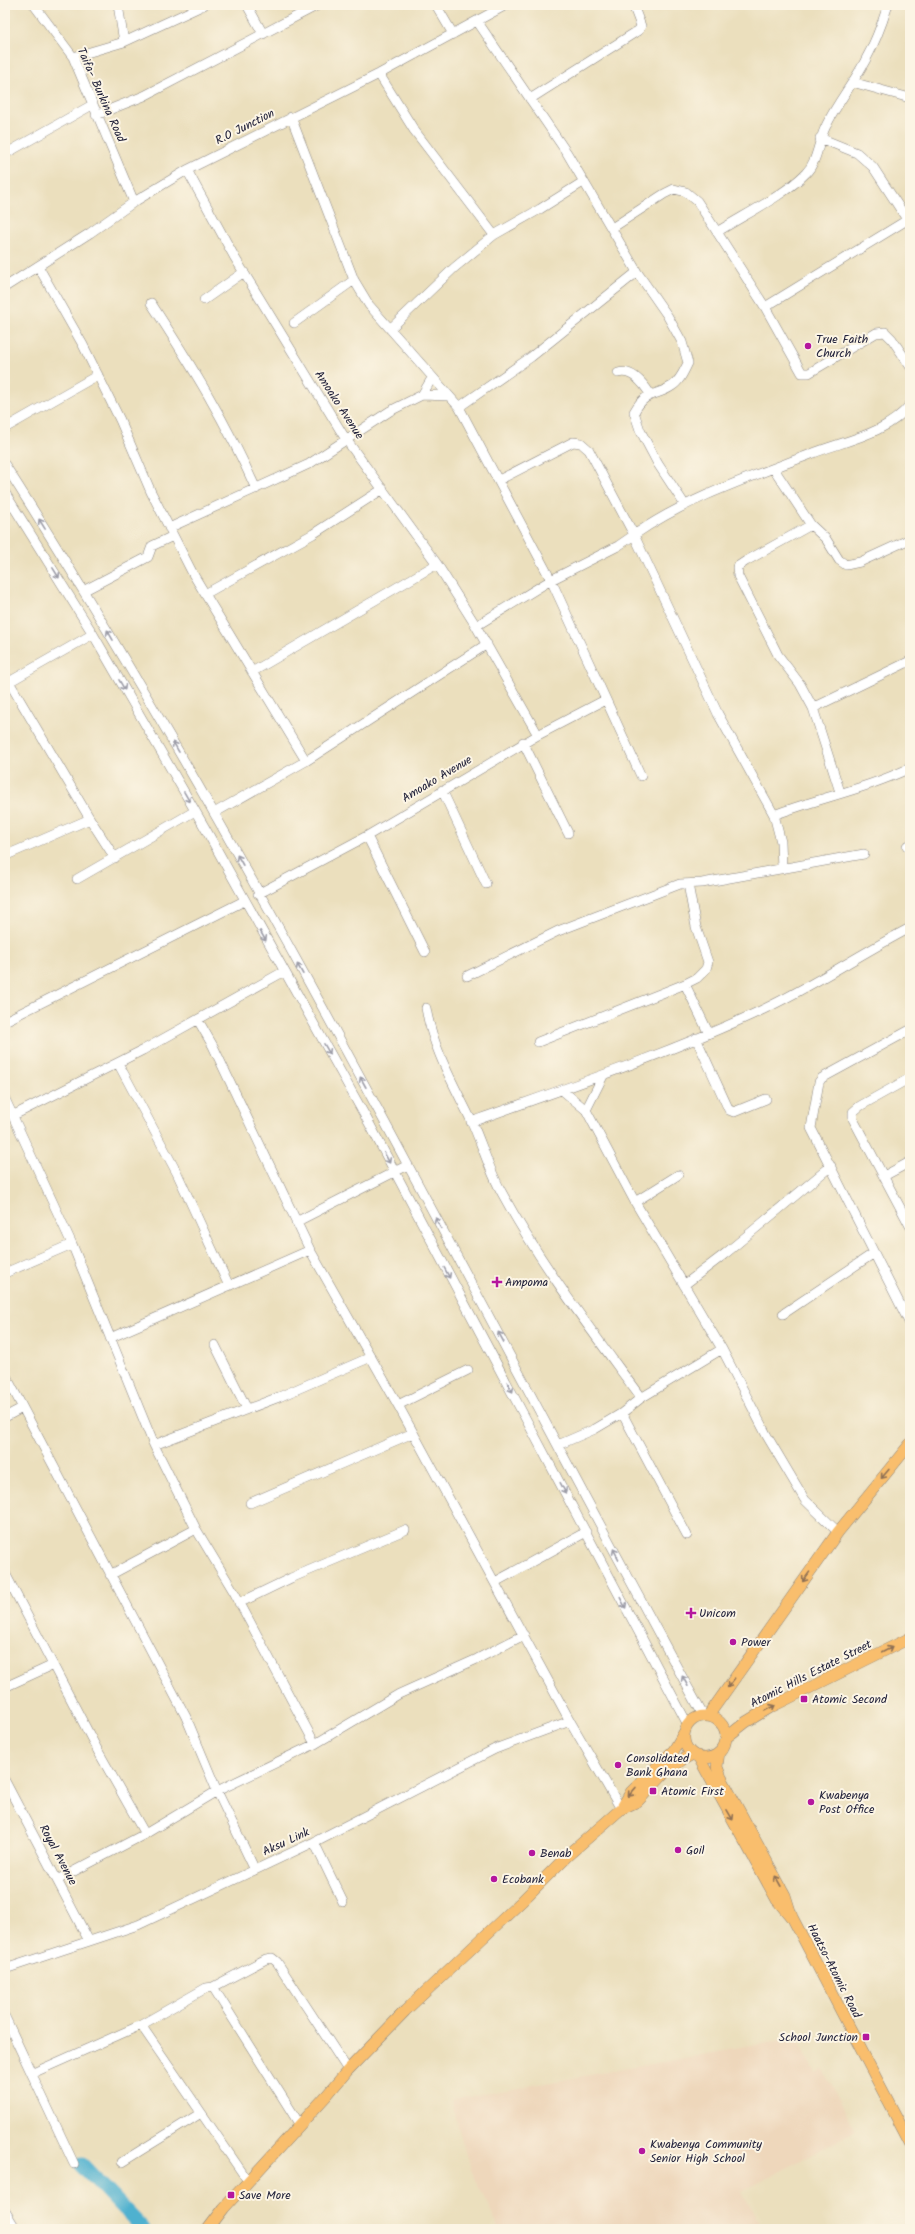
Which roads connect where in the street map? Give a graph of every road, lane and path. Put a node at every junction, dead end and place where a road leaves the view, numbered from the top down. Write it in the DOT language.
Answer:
graph roads {
  1 [pos="34,5"];
  2 [pos="118,5"];
  3 [pos="204,5"];
  4 [pos="247,5"];
  5 [pos="318,5"];
  6 [pos="436,5"];
  7 [pos="506,5"];
  8 [pos="633,5"];
  9 [pos="888,5"];
  10 [pos="477,21"];
  11 [pos="263,34"];
  12 [pos="453,34"];
  13 [pos="124,42"];
  14 [pos="73,57"];
  15 [pos="379,74"];
  16 [pos="852,82"];
  17 [pos="910,98"];
  18 [pos="530,99"];
  19 [pos="92,105"];
  20 [pos="96,115"];
  21 [pos="291,117"];
  22 [pos="820,138"];
  23 [pos="5,154"];
  24 [pos="187,170"];
  25 [pos="583,182"];
  26 [pos="134,202"];
  27 [pos="909,222"];
  28 [pos="612,228"];
  29 [pos="717,232"];
  30 [pos="494,234"];
  31 [pos="38,266"];
  32 [pos="244,272"];
  33 [pos="637,272"];
  34 [pos="354,280"];
  35 [pos="5,287"];
  36 [pos="204,300"];
  37 [pos="151,303"];
  38 [pos="765,308"];
  39 [pos="294,323"];
  40 [pos="390,330"];
  41 [pos="910,366"];
  42 [pos="618,373"];
  43 [pos="98,375"];
  44 [pos="432,378"];
  45 [pos="650,394"];
  46 [pos="422,395"];
  47 [pos="449,396"];
  48 [pos="910,405"];
  49 [pos="460,407"];
  50 [pos="5,428"];
  51 [pos="345,438"];
  52 [pos="5,465"];
  53 [pos="774,469"];
  54 [pos="499,480"];
  55 [pos="256,489"];
  56 [pos="383,489"];
  57 [pos="5,493"];
  58 [pos="685,505"];
  59 [pos="811,525"];
  60 [pos="171,532"];
  61 [pos="634,535"];
  62 [pos="910,539"];
  63 [pos="437,564"];
  64 [pos="551,580"];
  65 [pos="85,590"];
  66 [pos="206,594"];
  67 [pos="476,626"];
  68 [pos="93,634"];
  69 [pos="487,644"];
  70 [pos="910,661"];
  71 [pos="252,672"];
  72 [pos="7,678"];
  73 [pos="605,700"];
  74 [pos="813,708"];
  75 [pos="538,735"];
  76 [pos="523,742"];
  77 [pos="306,761"];
  78 [pos="910,768"];
  79 [pos="641,776"];
  80 [pos="442,790"];
  81 [pos="840,792"];
  82 [pos="195,811"];
  83 [pos="214,813"];
  84 [pos="774,815"];
  85 [pos="90,819"];
  86 [pos="568,833"];
  87 [pos="367,836"];
  88 [pos="5,854"];
  89 [pos="864,854"];
  90 [pos="115,858"];
  91 [pos="782,868"];
  92 [pos="78,879"];
  93 [pos="486,884"];
  94 [pos="688,884"];
  95 [pos="258,894"];
  96 [pos="244,901"];
  97 [pos="910,928"];
  98 [pos="425,952"];
  99 [pos="283,972"];
  100 [pos="467,976"];
  101 [pos="685,984"];
  102 [pos="426,1008"];
  103 [pos="198,1020"];
  104 [pos="5,1021"];
  105 [pos="910,1030"];
  106 [pos="708,1032"];
  107 [pos="696,1038"];
  108 [pos="538,1042"];
  109 [pos="118,1063"];
  110 [pos="603,1076"];
  111 [pos="910,1078"];
  112 [pos="562,1090"];
  113 [pos="5,1099"];
  114 [pos="766,1099"];
  115 [pos="586,1110"];
  116 [pos="14,1115"];
  117 [pos="471,1122"];
  118 [pos="910,1162"];
  119 [pos="408,1165"];
  120 [pos="831,1166"];
  121 [pos="395,1172"];
  122 [pos="678,1175"];
  123 [pos="884,1176"];
  124 [pos="635,1202"];
  125 [pos="296,1222"];
  126 [pos="910,1226"];
  127 [pos="72,1244"];
  128 [pos="310,1250"];
  129 [pos="874,1253"];
  130 [pos="5,1273"];
  131 [pos="684,1285"];
  132 [pos="229,1286"];
  133 [pos="783,1314"];
  134 [pos="910,1324"];
  135 [pos="110,1338"];
  136 [pos="215,1346"];
  137 [pos="722,1349"];
  138 [pos="371,1357"];
  139 [pos="468,1370"];
  140 [pos="5,1374"];
  141 [pos="641,1398"];
  142 [pos="398,1405"];
  143 [pos="22,1408"];
  144 [pos="247,1409"];
  145 [pos="622,1413"];
  146 [pos="5,1417"];
  147 [pos="413,1433"];
  148 [pos="910,1444"];
  149 [pos="154,1445"];
  150 [pos="558,1446"];
  151 [pos="250,1503"];
  152 [pos="196,1529"];
  153 [pos="405,1530"];
  154 [pos="586,1532"];
  155 [pos="838,1532"];
  156 [pos="687,1535"];
  157 [pos="5,1573"];
  158 [pos="110,1575"];
  159 [pos="495,1582"];
  160 [pos="239,1603"];
  161 [pos="524,1635"];
  162 [pos="910,1638"];
  163 [pos="53,1665"];
  164 [pos="5,1687"];
  165 [pos="706,1715"];
  166 [pos="570,1721"];
  167 [pos="686,1728"];
  168 [pos="727,1737"];
  169 [pos="315,1744"];
  170 [pos="719,1753"];
  171 [pos="695,1755"];
  172 [pos="5,1781"];
  173 [pos="217,1791"];
  174 [pos="621,1809"];
  175 [pos="145,1834"];
  176 [pos="314,1842"];
  177 [pos="255,1870"];
  178 [pos="57,1880"];
  179 [pos="343,1902"];
  180 [pos="792,1917"];
  181 [pos="89,1941"];
  182 [pos="5,1969"];
  183 [pos="213,1987"];
  184 [pos="5,2017"];
  185 [pos="141,2025"];
  186 [pos="348,2070"];
  187 [pos="33,2073"];
  188 [pos="201,2113"];
  189 [pos="300,2125"];
  190 [pos="910,2143"];
  191 [pos="122,2162"];
  192 [pos="74,2164"];
  193 [pos="248,2181"];
  194 [pos="5,2211"];
  195 [pos="16,2229"];
  196 [pos="208,2229"];
  1 -- 14 [label="street, Taifa- Burkina Road"];
  2 -- 13 [label="street"];
  3 -- 13 [label="street"];
  4 -- 11 [label="street"];
  5 -- 11 [label="street"];
  6 -- 12 [label="street"];
  7 -- 10 [label="street, R.O Junction"];
  8 -- 18 [label="street"];
  9 -- 16 [label="street"];
  10 -- 12 [label="street, R.O Junction"];
  10 -- 18 [label="street"];
  11 -- 20 [label="street"];
  12 -- 15 [label="street, R.O Junction"];
  13 -- 14 [label="street"];
  14 -- 19 [label="street, Taifa- Burkina Road"];
  15 -- 21 [label="street, R.O Junction"];
  15 -- 30 [label="street"];
  16 -- 17 [label="street"];
  16 -- 22 [label="street"];
  18 -- 25 [label="street"];
  19 -- 20 [label="street, Taifa- Burkina Road"];
  19 -- 23 [label="street"];
  20 -- 26 [label="street, Taifa- Burkina Road"];
  21 -- 24 [label="street, R.O Junction"];
  21 -- 34 [label="street"];
  22 -- 27 [label="street"];
  22 -- 29 [label="street"];
  24 -- 26 [label="street, R.O Junction"];
  24 -- 32 [label="street, Amoako Avenue"];
  25 -- 28 [label="street"];
  25 -- 30 [label="street"];
  26 -- 31 [label="street, R.O Junction"];
  27 -- 38 [label="street"];
  28 -- 29 [label="street"];
  28 -- 33 [label="street"];
  29 -- 38 [label="street"];
  30 -- 40 [label="street"];
  31 -- 35 [label="street, R.O Junction"];
  31 -- 43 [label="street"];
  32 -- 36 [label="street"];
  32 -- 51 [label="street, Amoako Avenue"];
  33 -- 45 [label="street"];
  33 -- 49 [label="street"];
  34 -- 39 [label="street"];
  34 -- 40 [label="street"];
  37 -- 55 [label="street"];
  38 -- 41 [label="street"];
  40 -- 44 [label="street"];
  42 -- 45 [label="street"];
  43 -- 50 [label="street"];
  43 -- 60 [label="street"];
  44 -- 46 [label="street"];
  44 -- 47 [label="street"];
  45 -- 58 [label="street"];
  46 -- 47 [label="street"];
  46 -- 51 [label="street"];
  47 -- 49 [label="street"];
  48 -- 53 [label="street"];
  49 -- 54 [label="street"];
  51 -- 55 [label="street"];
  51 -- 56 [label="street, Amoako Avenue"];
  65 -- 52 [label="street, one-way"];
  53 -- 58 [label="street"];
  53 -- 59 [label="street"];
  54 -- 61 [label="street"];
  54 -- 64 [label="street"];
  55 -- 60 [label="street"];
  56 -- 63 [label="street, Amoako Avenue"];
  56 -- 66 [label="street"];
  57 -- 68 [label="street, one-way"];
  58 -- 61 [label="street"];
  59 -- 62 [label="street"];
  59 -- 74 [label="street"];
  60 -- 65 [label="street"];
  60 -- 66 [label="street"];
  61 -- 64 [label="street"];
  61 -- 84 [label="street"];
  63 -- 67 [label="street, Amoako Avenue"];
  63 -- 71 [label="street"];
  64 -- 67 [label="street"];
  64 -- 73 [label="street"];
  83 -- 65 [label="street, one-way"];
  66 -- 71 [label="street"];
  67 -- 69 [label="street, Amoako Avenue"];
  68 -- 72 [label="street"];
  68 -- 82 [label="street, one-way"];
  69 -- 75 [label="street, Amoako Avenue"];
  69 -- 77 [label="street"];
  70 -- 74 [label="street"];
  71 -- 77 [label="street"];
  72 -- 85 [label="street"];
  73 -- 75 [label="street"];
  73 -- 79 [label="street"];
  74 -- 81 [label="street"];
  75 -- 76 [label="street, Amoako Avenue"];
  76 -- 80 [label="street, Amoako Avenue"];
  76 -- 86 [label="street"];
  77 -- 83 [label="street"];
  78 -- 81 [label="street"];
  80 -- 87 [label="street, Amoako Avenue"];
  80 -- 93 [label="street"];
  81 -- 84 [label="street"];
  82 -- 90 [label="street"];
  82 -- 96 [label="street"];
  95 -- 83 [label="street, one-way"];
  84 -- 91 [label="street"];
  85 -- 88 [label="street"];
  85 -- 90 [label="street"];
  87 -- 95 [label="street, Amoako Avenue"];
  87 -- 98 [label="street"];
  89 -- 91 [label="street"];
  90 -- 92 [label="street"];
  91 -- 94 [label="street"];
  94 -- 100 [label="street"];
  94 -- 101 [label="street"];
  119 -- 95 [label="street, one-way"];
  96 -- 99 [label="street, one-way"];
  96 -- 104 [label="street"];
  97 -- 106 [label="street"];
  99 -- 103 [label="street"];
  99 -- 121 [label="street, one-way"];
  101 -- 106 [label="street"];
  101 -- 108 [label="street"];
  102 -- 117 [label="street"];
  103 -- 109 [label="street"];
  103 -- 125 [label="street"];
  105 -- 120 [label="street"];
  106 -- 107 [label="street"];
  107 -- 110 [label="street"];
  107 -- 114 [label="street"];
  109 -- 116 [label="street"];
  109 -- 132 [label="street"];
  110 -- 112 [label="street"];
  110 -- 115 [label="street"];
  111 -- 123 [label="street"];
  112 -- 115 [label="street"];
  112 -- 117 [label="street"];
  113 -- 116 [label="street"];
  115 -- 124 [label="street"];
  116 -- 127 [label="street"];
  117 -- 141 [label="street"];
  118 -- 123 [label="street"];
  119 -- 121 [label="street"];
  150 -- 119 [label="street, one-way"];
  120 -- 129 [label="street"];
  120 -- 131 [label="street"];
  121 -- 125 [label="street"];
  121 -- 154 [label="street, one-way"];
  122 -- 124 [label="street"];
  123 -- 126 [label="street"];
  124 -- 131 [label="street"];
  125 -- 128 [label="street"];
  127 -- 130 [label="street"];
  127 -- 135 [label="street"];
  128 -- 132 [label="street"];
  128 -- 138 [label="street"];
  129 -- 133 [label="street"];
  129 -- 134 [label="street"];
  131 -- 137 [label="street"];
  132 -- 135 [label="street"];
  135 -- 149 [label="street"];
  136 -- 144 [label="street"];
  137 -- 141 [label="street"];
  137 -- 155 [label="street"];
  138 -- 142 [label="street"];
  138 -- 144 [label="street"];
  139 -- 142 [label="street"];
  140 -- 143 [label="street"];
  141 -- 145 [label="street"];
  142 -- 147 [label="street"];
  143 -- 146 [label="street"];
  143 -- 158 [label="street"];
  144 -- 149 [label="street"];
  145 -- 150 [label="street"];
  145 -- 156 [label="street"];
  147 -- 151 [label="street"];
  147 -- 159 [label="street"];
  148 -- 155 [label="main road, one-way"];
  149 -- 152 [label="street"];
  165 -- 150 [label="street, one-way"];
  152 -- 158 [label="street"];
  152 -- 160 [label="street"];
  153 -- 160 [label="street"];
  154 -- 159 [label="street"];
  154 -- 167 [label="street, one-way"];
  155 -- 165 [label="main road, one-way"];
  157 -- 163 [label="street"];
  158 -- 173 [label="street"];
  159 -- 161 [label="street"];
  160 -- 169 [label="street"];
  161 -- 166 [label="street"];
  161 -- 169 [label="street"];
  168 -- 162 [label="main road, Atomic Hills Estate Street, one-way"];
  163 -- 164 [label="street"];
  163 -- 175 [label="street"];
  165 -- 167 [label="main road"];
  165 -- 168 [label="main road"];
  166 -- 174 [label="street"];
  166 -- 176 [label="street, Aksu Link"];
  167 -- 171 [label="main road"];
  167 -- 174 [label="main road, one-way"];
  168 -- 170 [label="main road"];
  169 -- 173 [label="street"];
  170 -- 171 [label="main road"];
  180 -- 170 [label="main road, one-way"];
  171 -- 174 [label="main road"];
  171 -- 180 [label="main road, one-way"];
  172 -- 178 [label="street, Royal Avenue"];
  173 -- 175 [label="street"];
  173 -- 177 [label="street"];
  174 -- 186 [label="main road"];
  175 -- 178 [label="street"];
  176 -- 177 [label="street, Aksu Link"];
  176 -- 179 [label="street"];
  177 -- 181 [label="street, Aksu Link"];
  178 -- 181 [label="street, Royal Avenue"];
  180 -- 190 [label="main road, Haatso-Atomic Road"];
  181 -- 182 [label="street, Aksu Link"];
  183 -- 185 [label="street"];
  183 -- 186 [label="street"];
  183 -- 189 [label="street"];
  184 -- 187 [label="street"];
  185 -- 187 [label="street"];
  185 -- 188 [label="street"];
  186 -- 189 [label="main road"];
  187 -- 192 [label="street"];
  188 -- 191 [label="street"];
  188 -- 193 [label="street"];
  189 -- 193 [label="main road"];
  193 -- 196 [label="main road"];
  194 -- 195 [label="street"];
}
